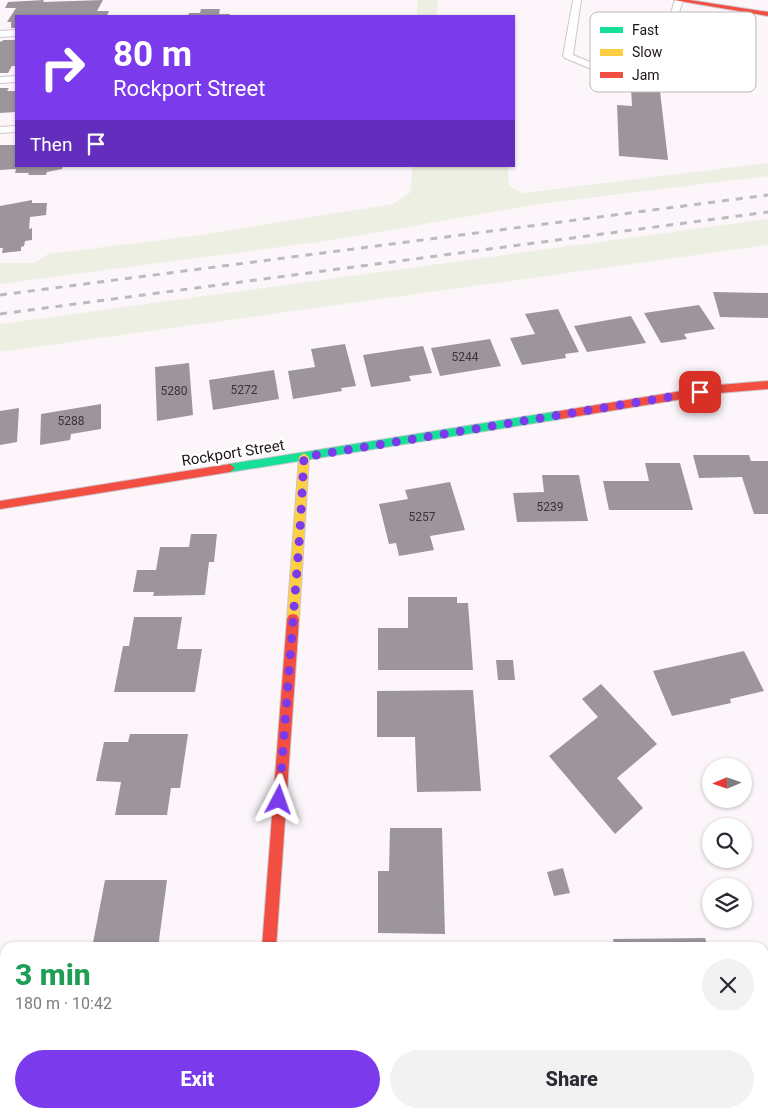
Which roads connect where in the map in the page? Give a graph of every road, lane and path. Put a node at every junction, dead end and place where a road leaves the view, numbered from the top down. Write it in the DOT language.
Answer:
graph roads {
  1 [pos="577,0"];
  2 [pos="678,0"];
  3 [pos="674,12"];
  4 [pos="755,12"];
  5 [pos="15,33"];
  6 [pos="0,34"];
  7 [pos="590,65"];
  8 [pos="15,79"];
  9 [pos="0,80"];
  10 [pos="15,129"];
  11 [pos="0,130"];
  12 [pos="768,385"];
  13 [pos="304,457"];
  14 [pos="0,505"];
  15 [pos="269,942"];
  1 -- 7 [label="lane"];
  2 -- 3 [label="lane"];
  2 -- 4 [label="street"];
  5 -- 6 [label="lane"];
  8 -- 9 [label="lane"];
  10 -- 11 [label="lane"];
  12 -- 13 [label="street, Rockport Street"];
  13 -- 14 [label="street, Rockport Street"];
  13 -- 15 [label="street"];
}
